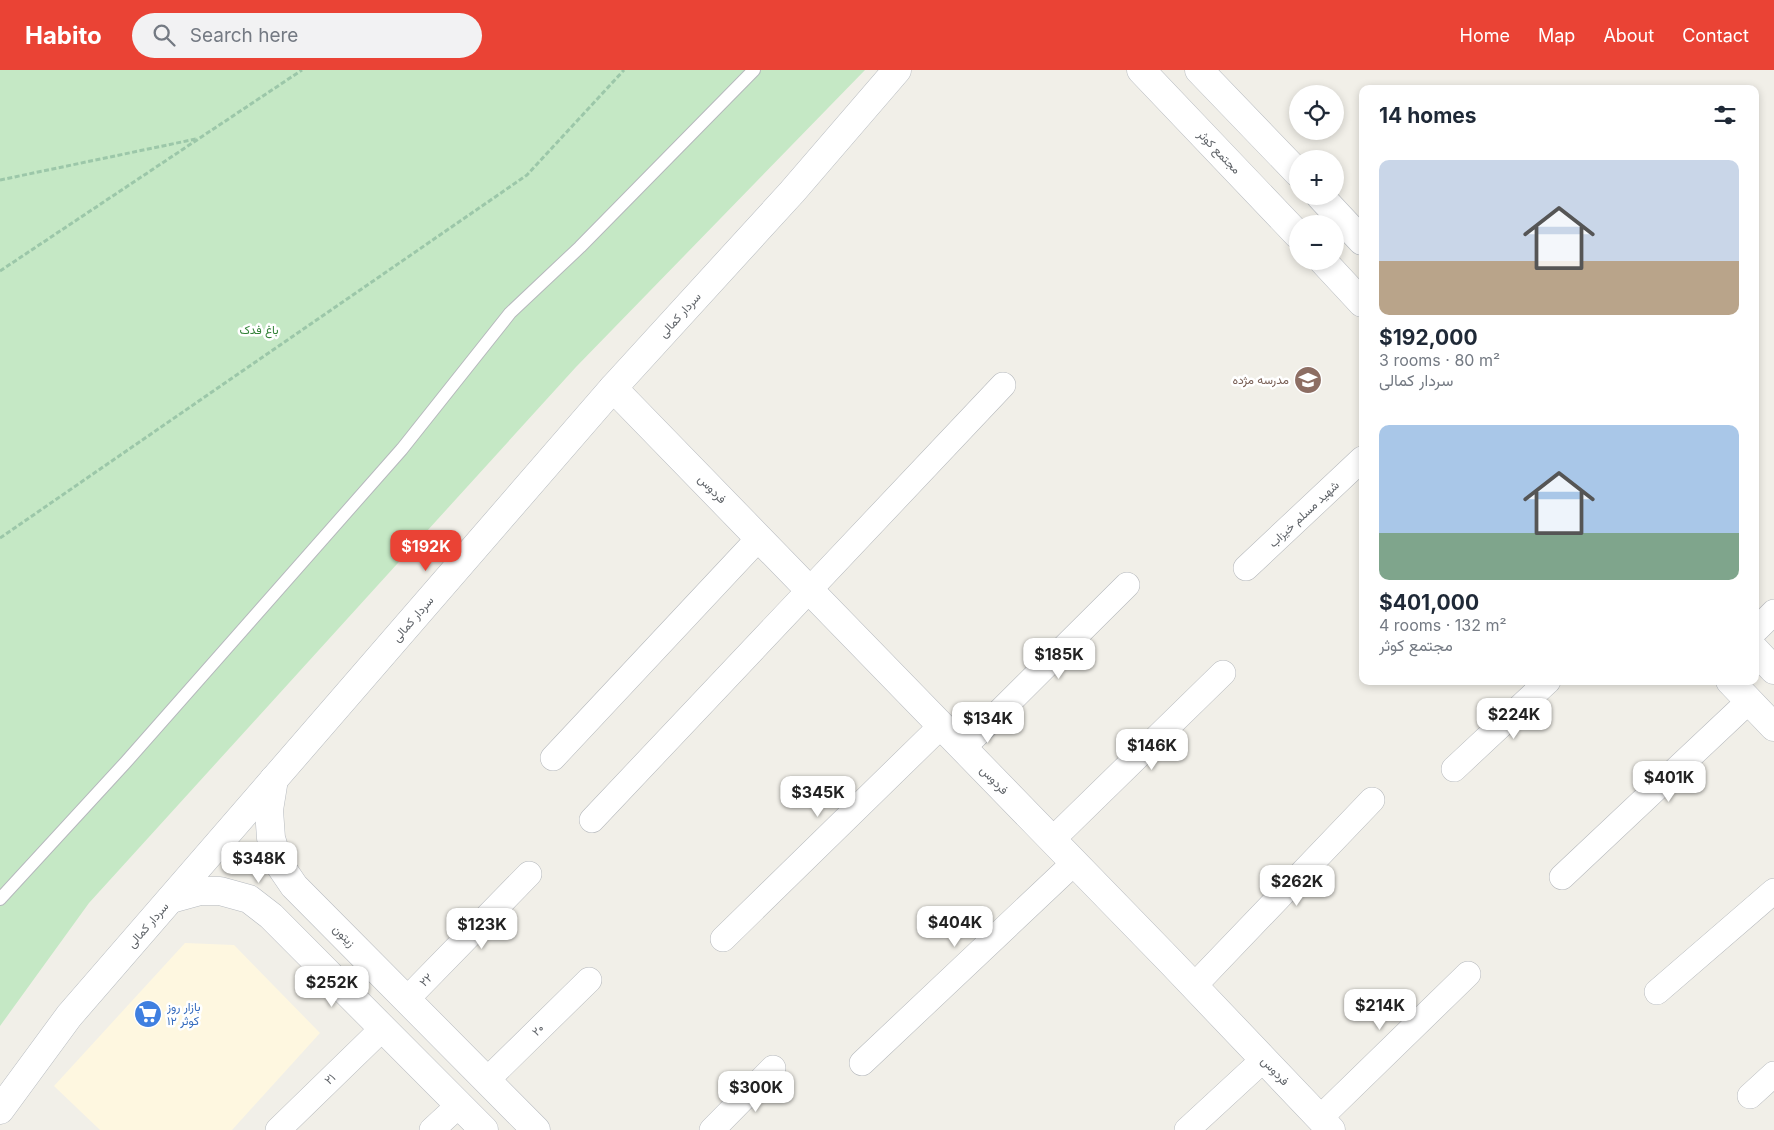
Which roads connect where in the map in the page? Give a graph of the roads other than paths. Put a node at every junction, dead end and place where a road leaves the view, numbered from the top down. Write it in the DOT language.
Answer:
graph roads {
  1 [pos="754,70"];
  2 [pos="897,70"];
  3 [pos="1141,70"];
  4 [pos="1199,70"];
  5 [pos="1289,164"];
  6 [pos="1289,175"];
  7 [pos="1263,199"];
  8 [pos="1328,205"];
  9 [pos="1289,226"];
  10 [pos="1359,238"];
  11 [pos="1331,270"];
  12 [pos="1359,300"];
  13 [pos="1003,385"];
  14 [pos="613,388"];
  15 [pos="1359,462"];
  16 [pos="759,538"];
  17 [pos="1246,568"];
  18 [pos="1127,584"];
  19 [pos="810,590"];
  20 [pos="1774,612"];
  21 [pos="1759,627"];
  22 [pos="1759,654"];
  23 [pos="1774,670"];
  24 [pos="1223,673"];
  25 [pos="1544,685"];
  26 [pos="1734,685"];
  27 [pos="1749,701"];
  28 [pos="942,726"];
  29 [pos="1774,727"];
  30 [pos="963,748"];
  31 [pos="553,758"];
  32 [pos="1454,768"];
  33 [pos="274,780"];
  34 [pos="1372,800"];
  35 [pos="592,820"];
  36 [pos="1052,840"];
  37 [pos="1075,862"];
  38 [pos="529,874"];
  39 [pos="1562,877"];
  40 [pos="294,886"];
  41 [pos="1774,891"];
  42 [pos="0,899"];
  43 [pos="171,899"];
  44 [pos="271,916"];
  45 [pos="723,939"];
  46 [pos="1468,974"];
  47 [pos="589,980"];
  48 [pos="1194,986"];
  49 [pos="1657,992"];
  50 [pos="407,999"];
  51 [pos="383,1028"];
  52 [pos="1264,1059"];
  53 [pos="862,1064"];
  54 [pos="773,1068"];
  55 [pos="1774,1074"];
  56 [pos="487,1080"];
  57 [pos="1750,1096"];
  58 [pos="459,1105"];
  59 [pos="0,1110"];
  60 [pos="1325,1124"];
  61 [pos="278,1130"];
  62 [pos="432,1130"];
  63 [pos="484,1130"];
  64 [pos="536,1130"];
  65 [pos="712,1130"];
  66 [pos="1187,1130"];
  1 -- 42 [label="lane"];
  2 -- 14 [label="street, سردار کمالی"];
  3 -- 7 [label="street, مجتمع کوثر"];
  4 -- 5 [label="street"];
  6 -- 7 [label="street"];
  7 -- 9 [label="street, مجتمع کوثر"];
  8 -- 10 [label="street"];
  11 -- 12 [label="street"];
  13 -- 19 [label="street"];
  14 -- 16 [label="street, فردوس"];
  14 -- 33 [label="street, سردار کمالی"];
  15 -- 17 [label="street, شهید مسلم خیزاب"];
  16 -- 19 [label="street, فردوس"];
  16 -- 31 [label="street"];
  18 -- 30 [label="street"];
  19 -- 28 [label="street, فردوس"];
  19 -- 35 [label="street"];
  20 -- 21 [label="street"];
  22 -- 23 [label="street"];
  24 -- 36 [label="street"];
  25 -- 32 [label="street"];
  26 -- 27 [label="street"];
  27 -- 29 [label="street"];
  27 -- 39 [label="street"];
  28 -- 30 [label="street, فردوس"];
  28 -- 45 [label="street"];
  30 -- 36 [label="street, فردوس"];
  33 -- 40 [label="street, زیتون"];
  33 -- 43 [label="street, سردار کمالی"];
  34 -- 48 [label="street"];
  36 -- 37 [label="street, فردوس"];
  37 -- 48 [label="street, فردوس"];
  37 -- 53 [label="street"];
  38 -- 50 [label="street, ۲۲"];
  40 -- 44 [label="street"];
  40 -- 50 [label="street, زیتون"];
  41 -- 49 [label="street"];
  43 -- 44 [label="street"];
  43 -- 59 [label="street, سردار کمالی"];
  44 -- 51 [label="street"];
  46 -- 60 [label="street"];
  47 -- 56 [label="street, ۲۰"];
  48 -- 52 [label="street, فردوس"];
  50 -- 56 [label="street, زیتون"];
  51 -- 58 [label="street"];
  51 -- 61 [label="street, ۲۱"];
  52 -- 60 [label="street, فردوس"];
  52 -- 66 [label="street"];
  54 -- 65 [label="street"];
  55 -- 57 [label="street"];
  56 -- 64 [label="street, زیتون"];
  58 -- 62 [label="street"];
  58 -- 63 [label="street"];
}
